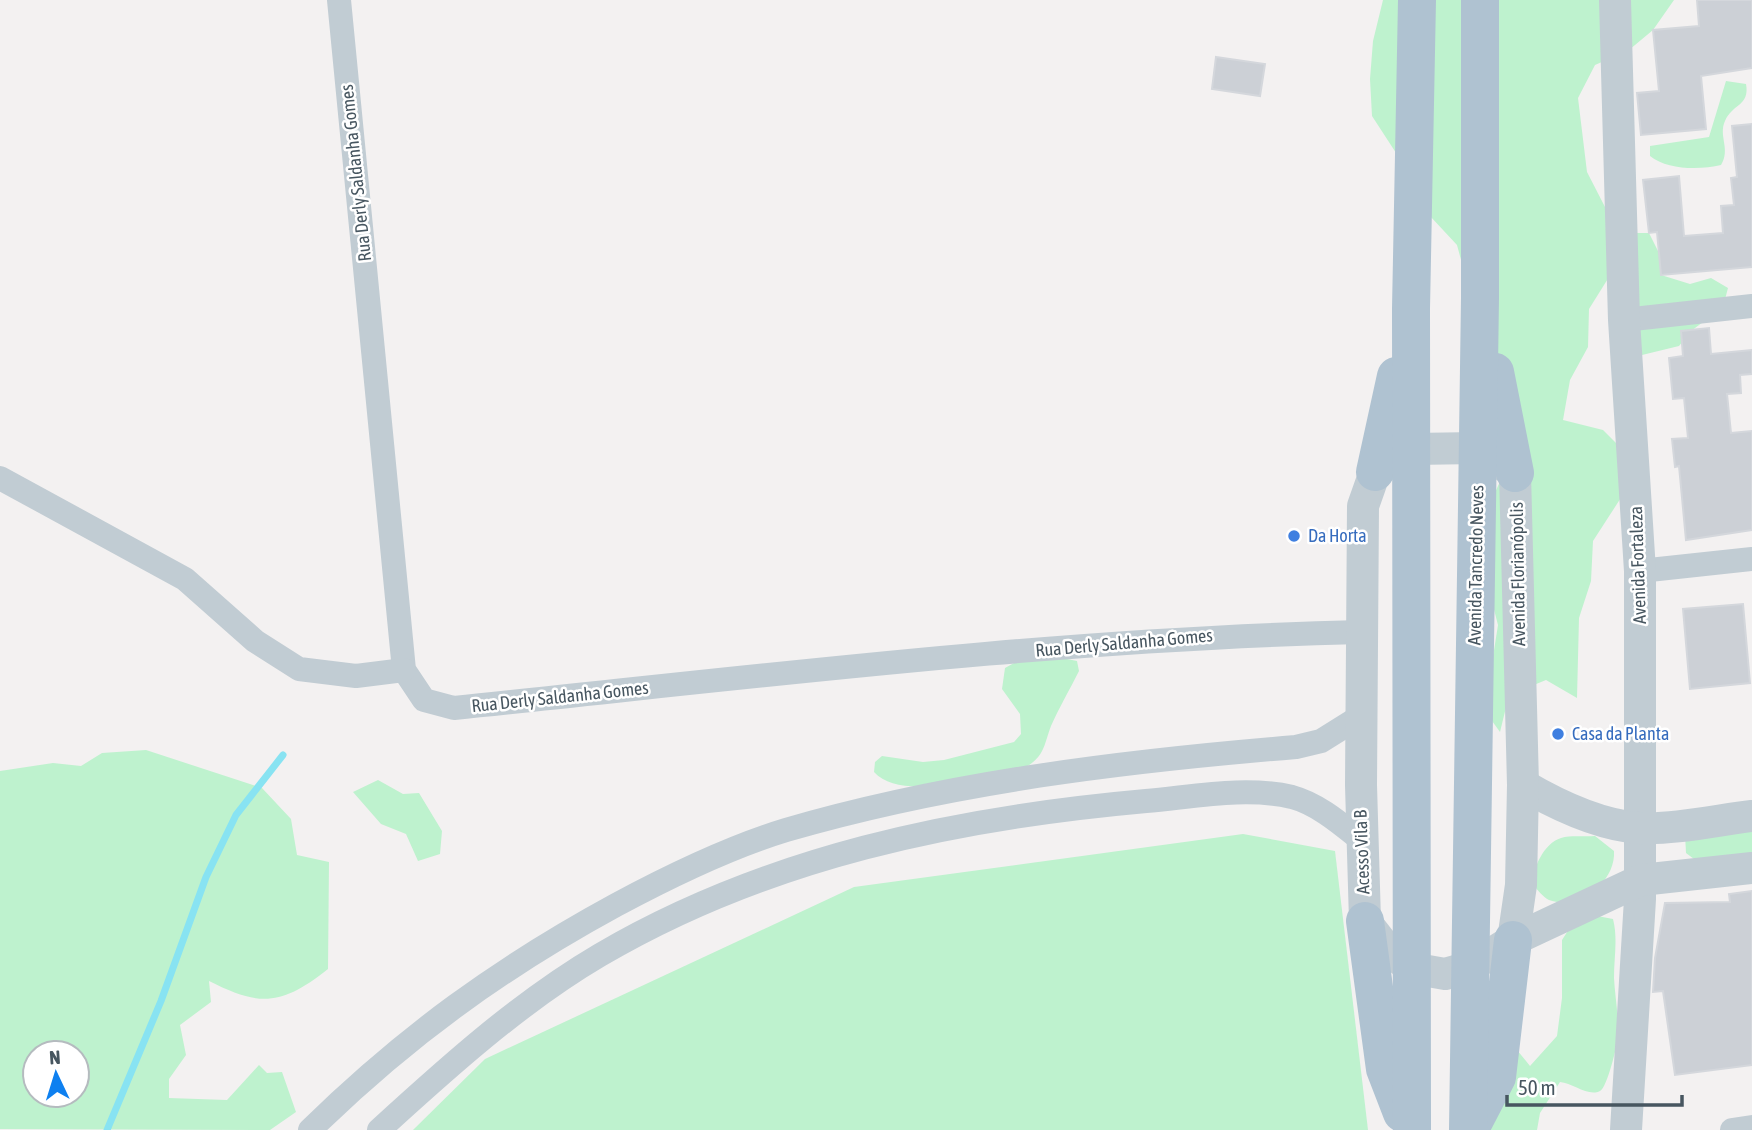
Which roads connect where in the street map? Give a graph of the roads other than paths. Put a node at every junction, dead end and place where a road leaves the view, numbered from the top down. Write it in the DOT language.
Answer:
graph roads {
  1 [pos="339,0"];
  2 [pos="1417,0"];
  3 [pos="1480,0"];
  4 [pos="1615,0"];
  5 [pos="1480,298"];
  6 [pos="1752,306"];
  7 [pos="1411,309"];
  8 [pos="1624,320"];
  9 [pos="1478,448"];
  10 [pos="1412,449"];
  11 [pos="1375,472"];
  12 [pos="1515,473"];
  13 [pos="0,478"];
  14 [pos="1752,559"];
  15 [pos="1640,571"];
  16 [pos="1361,632"];
  17 [pos="404,670"];
  18 [pos="1361,716"];
  19 [pos="1523,785"];
  20 [pos="1752,816"];
  21 [pos="1641,828"];
  22 [pos="1361,840"];
  23 [pos="1752,868"];
  24 [pos="1641,880"];
  25 [pos="1365,920"];
  26 [pos="1513,940"];
  27 [pos="1471,967"];
  28 [pos="1412,968"];
  29 [pos="1752,1128"];
  30 [pos="310,1130"];
  31 [pos="379,1130"];
  32 [pos="1410,1130"];
  33 [pos="1469,1130"];
  34 [pos="1626,1130"];
  35 [pos="1732,1130"];
  1 -- 17 [label="street, Rua Derly Saldanha Gomes"];
  2 -- 7 [label="main road"];
  3 -- 5 [label="main road, Avenida Tancredo Neves"];
  4 -- 8 [label="street, Avenida Fortaleza"];
  5 -- 9 [label="main road, Avenida Tancredo Neves"];
  5 -- 12 [label="main road"];
  6 -- 8 [label="street"];
  7 -- 10 [label="main road"];
  7 -- 11 [label="main road"];
  8 -- 15 [label="street, Avenida Fortaleza"];
  9 -- 10 [label="street"];
  9 -- 12 [label="street"];
  9 -- 27 [label="main road, Avenida Tancredo Neves"];
  10 -- 11 [label="street"];
  10 -- 28 [label="main road"];
  11 -- 16 [label="street, Acesso Vila B"];
  12 -- 19 [label="street, Avenida Florianópolis"];
  13 -- 17 [label="street"];
  14 -- 15 [label="street"];
  15 -- 21 [label="street, Avenida Fortaleza"];
  16 -- 17 [label="street, Rua Derly Saldanha Gomes"];
  16 -- 18 [label="street, Acesso Vila B"];
  18 -- 22 [label="street, Acesso Vila B"];
  18 -- 30 [label="street"];
  19 -- 21 [label="street"];
  19 -- 26 [label="street, Avenida Florianópolis"];
  20 -- 21 [label="street"];
  21 -- 24 [label="street, Avenida Fortaleza"];
  22 -- 25 [label="street, Acesso Vila B"];
  22 -- 31 [label="street"];
  23 -- 24 [label="street"];
  24 -- 26 [label="street"];
  24 -- 34 [label="street, Avenida Fortaleza"];
  25 -- 28 [label="street"];
  25 -- 32 [label="main road"];
  26 -- 27 [label="street"];
  26 -- 33 [label="main road"];
  27 -- 28 [label="street"];
  27 -- 33 [label="main road, Avenida Tancredo Neves"];
  28 -- 32 [label="main road"];
  29 -- 35 [label="street"];
}
